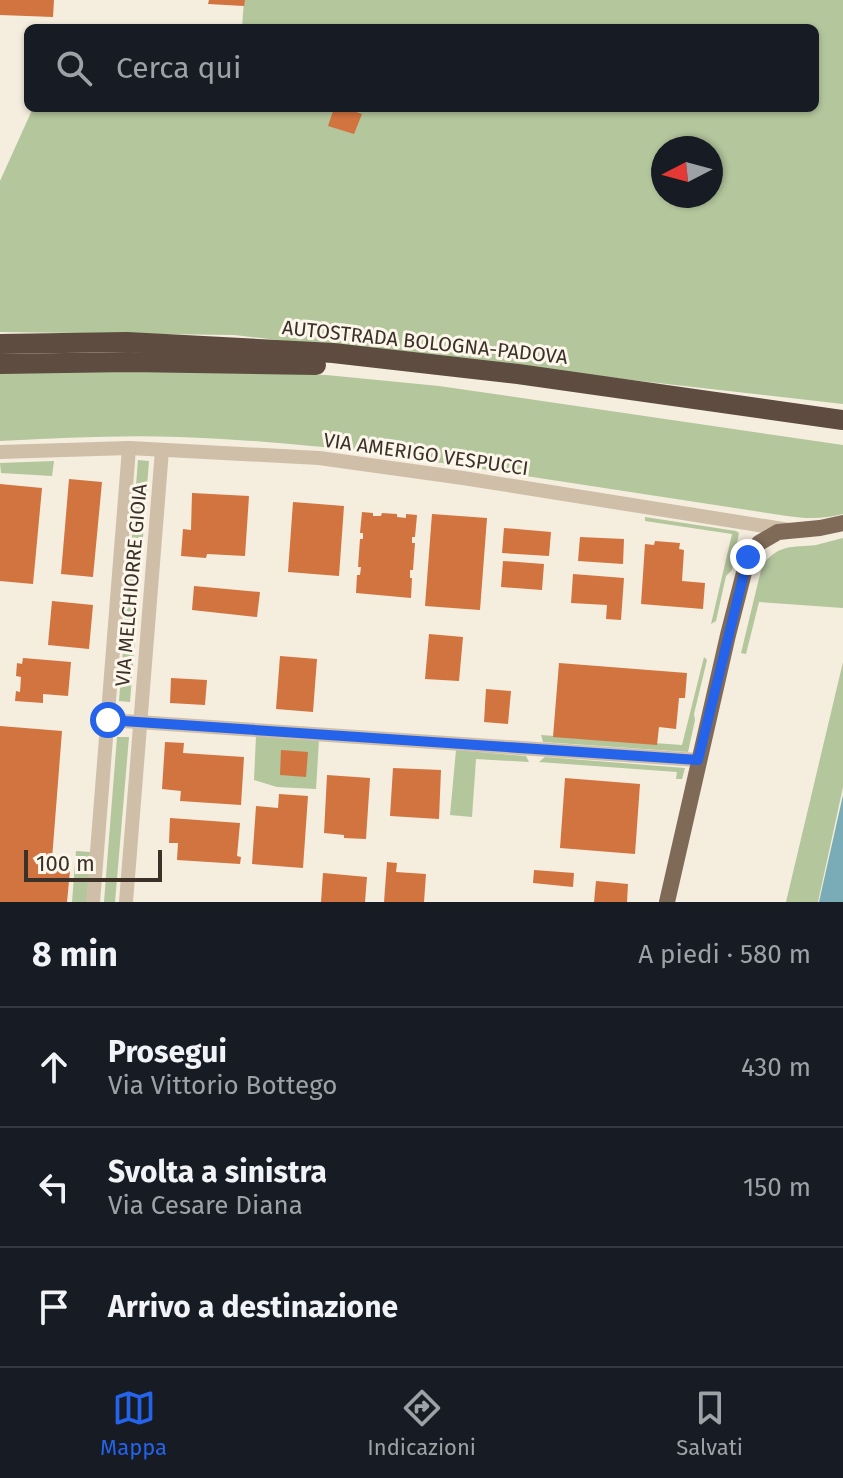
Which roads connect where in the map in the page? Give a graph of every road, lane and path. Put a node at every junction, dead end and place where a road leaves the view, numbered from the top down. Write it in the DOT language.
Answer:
graph roads {
  1 [pos="0,344"];
  2 [pos="0,364"];
  3 [pos="843,420"];
  4 [pos="843,433"];
  5 [pos="129,448"];
  6 [pos="162,450"];
  7 [pos="0,452"];
  8 [pos="843,523"];
  9 [pos="789,530"];
  10 [pos="108,720"];
  11 [pos="140,723"];
  12 [pos="698,760"];
  13 [pos="93,902"];
  14 [pos="126,902"];
  15 [pos="667,902"];
  1 -- 3 [label="highway, AUTOSTRADA BOLOGNA-PADOVA"];
  2 -- 4 [label="highway, AUTOSTRADA BOLOGNA-PADOVA"];
  5 -- 6 [label="street, VIA AMERIGO VESPUCCI"];
  5 -- 7 [label="street, VIA AMERIGO VESPUCCI"];
  5 -- 10 [label="street, VIA MELCHIORRE GIOIA"];
  6 -- 9 [label="street, VIA AMERIGO VESPUCCI"];
  6 -- 11 [label="street, VIA MELCHIORRE GIOIA"];
  8 -- 9 [label="main road, VIA AMERIGO VESPUCCI"];
  9 -- 12 [label="main road"];
  10 -- 11 [label="street"];
  10 -- 13 [label="street, VIA MELCHIORRE GIOIA"];
  11 -- 12 [label="street"];
  11 -- 14 [label="street, VIA MELCHIORRE GIOIA"];
  12 -- 15 [label="main road"];
}
